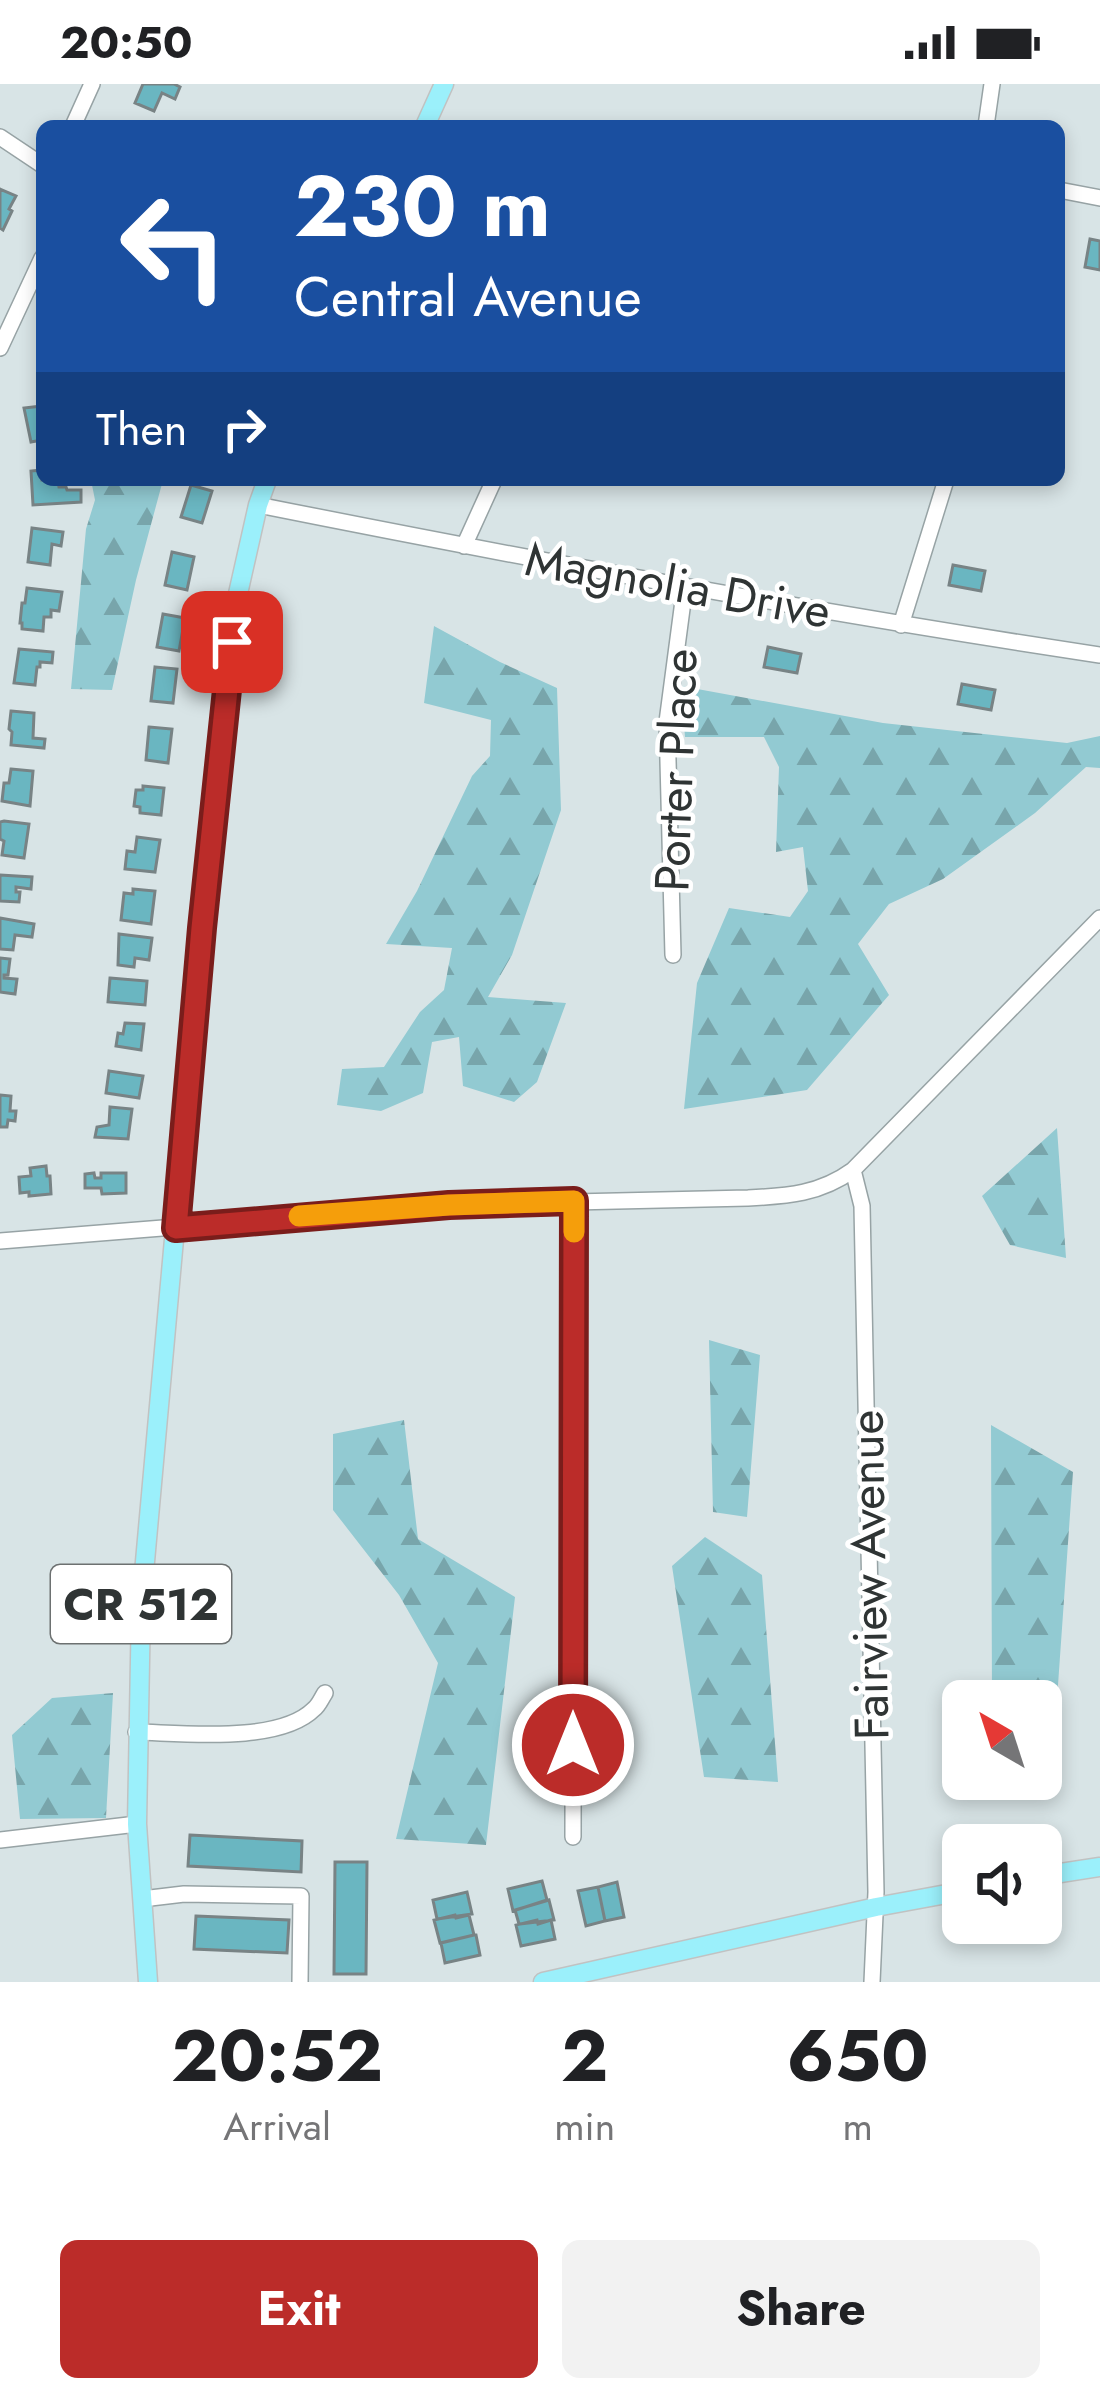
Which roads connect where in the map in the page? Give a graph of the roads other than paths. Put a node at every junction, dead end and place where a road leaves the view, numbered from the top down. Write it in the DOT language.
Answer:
graph roads {
  1 [pos="92,84"];
  2 [pos="444,84"];
  3 [pos="992,84"];
  4 [pos="76,120"];
  5 [pos="428,120"];
  6 [pos="987,120"];
  7 [pos="0,137"];
  8 [pos="36,161"];
  9 [pos="1065,191"];
  10 [pos="1100,198"];
  11 [pos="36,271"];
  12 [pos="0,348"];
  13 [pos="265,486"];
  14 [pos="491,486"];
  15 [pos="944,486"];
  16 [pos="258,506"];
  17 [pos="464,546"];
  18 [pos="685,586"];
  19 [pos="901,625"];
  20 [pos="1100,655"];
  21 [pos="1100,919"];
  22 [pos="673,955"];
  23 [pos="853,1170"];
  24 [pos="574,1201"];
  25 [pos="176,1228"];
  26 [pos="0,1241"];
  27 [pos="325,1694"];
  28 [pos="136,1732"];
  29 [pos="137,1824"];
  30 [pos="573,1837"];
  31 [pos="0,1840"];
  32 [pos="1100,1867"];
  33 [pos="1062,1873"];
  34 [pos="942,1895"];
  35 [pos="142,1899"];
  36 [pos="876,1907"];
  37 [pos="148,1982"];
  38 [pos="300,1982"];
  39 [pos="543,1982"];
  40 [pos="872,1982"];
  1 -- 4 [label="street"];
  2 -- 5 [label="main road"];
  3 -- 6 [label="street"];
  7 -- 8 [label="street"];
  9 -- 10 [label="street"];
  11 -- 12 [label="street"];
  13 -- 16 [label="main road, CR 512"];
  14 -- 17 [label="street"];
  15 -- 19 [label="street"];
  16 -- 17 [label="street, Magnolia Drive"];
  16 -- 25 [label="main road, CR 512"];
  17 -- 18 [label="street, Magnolia Drive"];
  18 -- 19 [label="street, Magnolia Drive"];
  18 -- 22 [label="street, Porter Place"];
  19 -- 20 [label="street, Magnolia Drive"];
  21 -- 23 [label="street"];
  23 -- 24 [label="street"];
  23 -- 36 [label="street, Fairview Avenue"];
  24 -- 25 [label="street"];
  24 -- 30 [label="street"];
  25 -- 26 [label="street"];
  25 -- 28 [label="main road, CR 512"];
  27 -- 28 [label="street"];
  28 -- 29 [label="main road, CR 512"];
  29 -- 31 [label="street"];
  29 -- 35 [label="main road, CR 512"];
  32 -- 33 [label="main road"];
  34 -- 36 [label="main road"];
  35 -- 37 [label="main road, CR 512"];
  35 -- 38 [label="street"];
  36 -- 39 [label="main road"];
  36 -- 40 [label="street, Fairview Avenue"];
}
